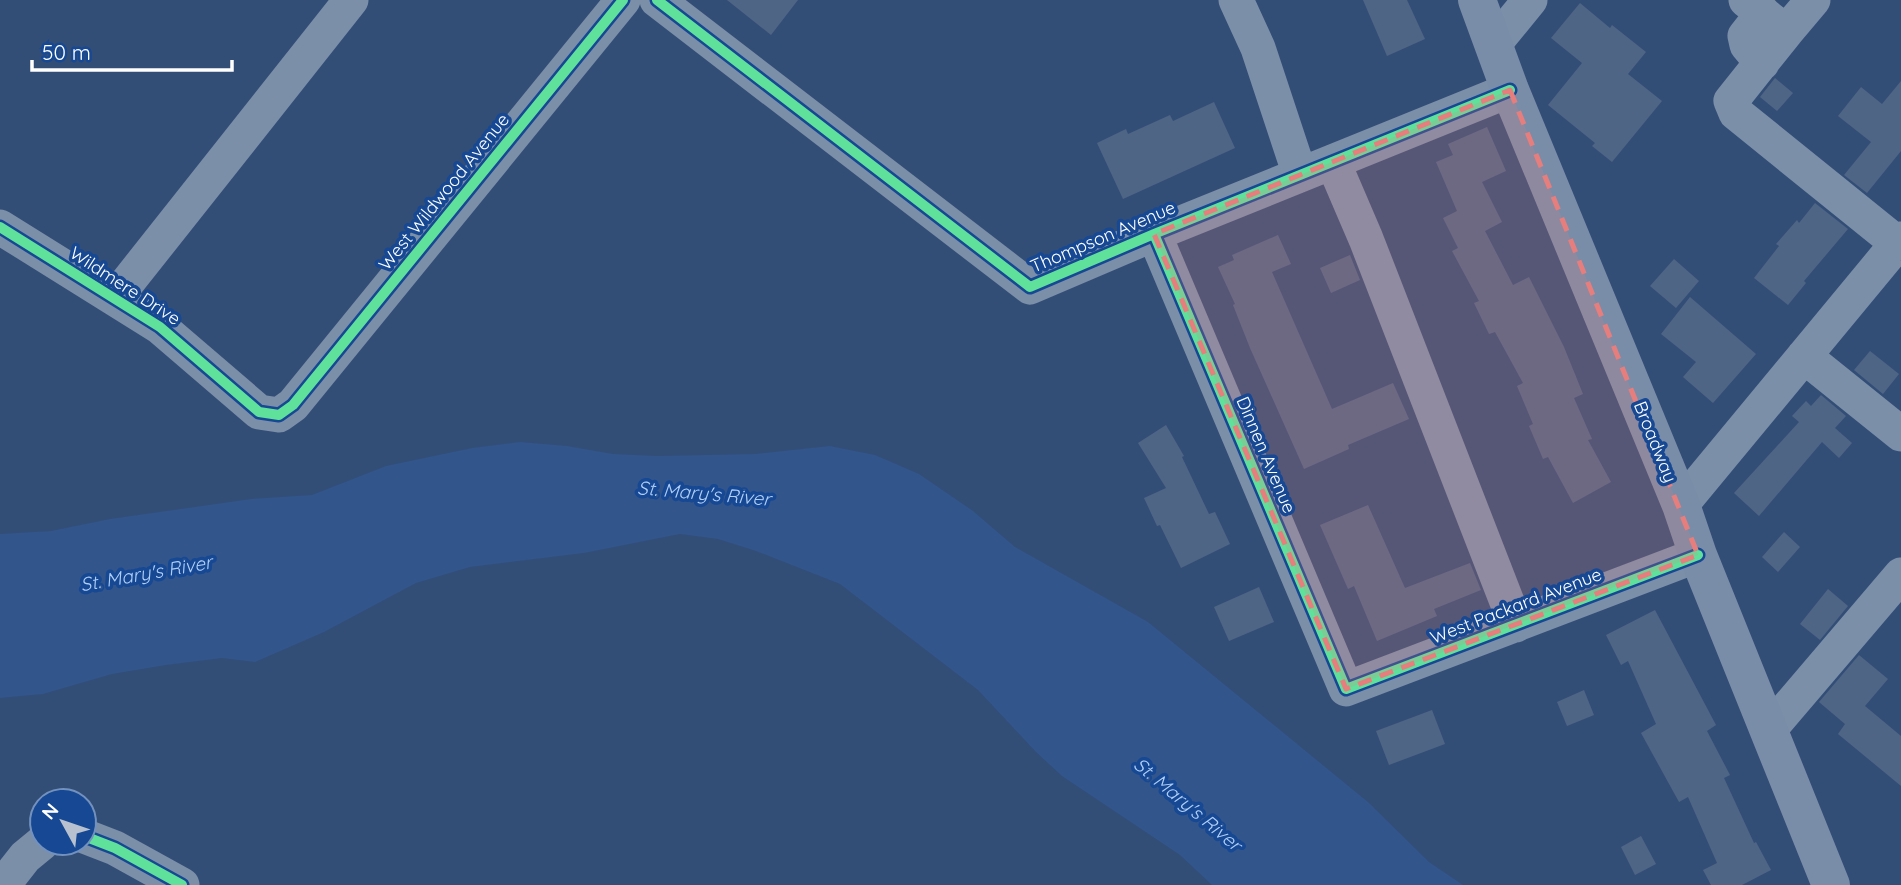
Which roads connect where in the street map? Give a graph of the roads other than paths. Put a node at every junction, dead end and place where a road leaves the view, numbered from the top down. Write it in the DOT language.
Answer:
graph roads {
  1 [pos="351,0"];
  2 [pos="623,0"];
  3 [pos="1236,0"];
  4 [pos="1477,0"];
  5 [pos="1530,0"];
  6 [pos="1813,0"];
  7 [pos="674,5"];
  8 [pos="1765,15"];
  9 [pos="1494,44"];
  10 [pos="1510,90"];
  11 [pos="1333,162"];
  12 [pos="1300,176"];
  13 [pos="0,227"];
  14 [pos="1154,234"];
  15 [pos="1899,241"];
  16 [pos="115,298"];
  17 [pos="1804,356"];
  18 [pos="293,405"];
  19 [pos="1901,433"];
  20 [pos="1681,505"];
  21 [pos="1698,555"];
  22 [pos="1897,589"];
  23 [pos="1516,625"];
  24 [pos="1346,689"];
  25 [pos="1769,730"];
  26 [pos="98,841"];
  27 [pos="28,855"];
  28 [pos="3,885"];
  29 [pos="181,885"];
  30 [pos="1831,885"];
  1 -- 16 [label="street"];
  2 -- 18 [label="street, West Wildwood Avenue"];
  3 -- 12 [label="street"];
  4 -- 9 [label="main road, Broadway"];
  5 -- 9 [label="street"];
  6 -- 8 [label="street"];
  7 -- 14 [label="street, Thompson Avenue"];
  8 -- 15 [label="street"];
  9 -- 10 [label="main road, Broadway"];
  10 -- 11 [label="street, Thompson Avenue"];
  10 -- 20 [label="main road, Broadway"];
  11 -- 12 [label="street, Thompson Avenue"];
  11 -- 23 [label="street"];
  12 -- 14 [label="street, Thompson Avenue"];
  13 -- 16 [label="street, Wildmere Drive"];
  14 -- 24 [label="street, Dinnen Avenue"];
  15 -- 17 [label="street"];
  16 -- 18 [label="street, Wildmere Drive"];
  17 -- 19 [label="street"];
  17 -- 20 [label="street"];
  20 -- 21 [label="main road, Broadway"];
  21 -- 23 [label="street, West Packard Avenue"];
  21 -- 25 [label="main road, Broadway"];
  22 -- 25 [label="street"];
  23 -- 24 [label="street, West Packard Avenue"];
  25 -- 30 [label="main road, Broadway"];
  26 -- 29 [label="street"];
  27 -- 28 [label="street"];
}
